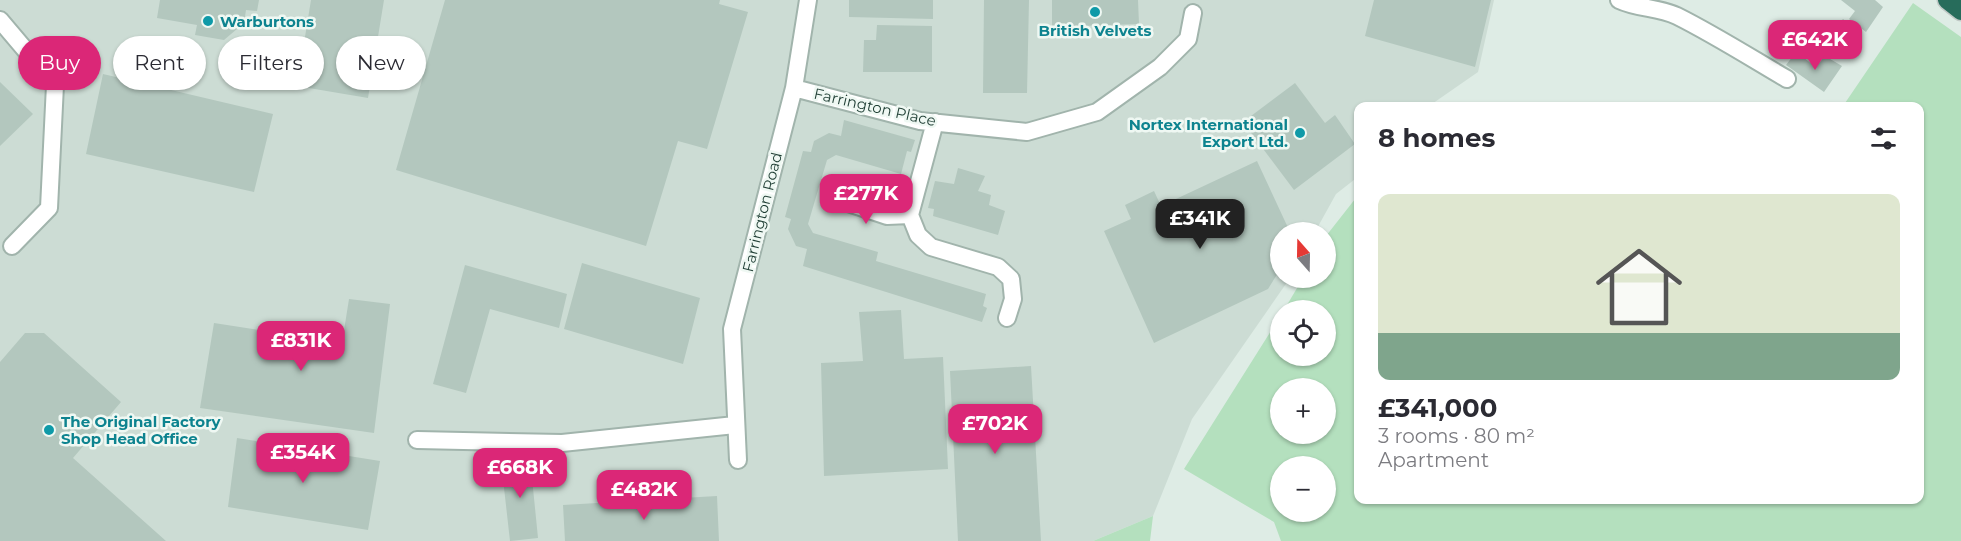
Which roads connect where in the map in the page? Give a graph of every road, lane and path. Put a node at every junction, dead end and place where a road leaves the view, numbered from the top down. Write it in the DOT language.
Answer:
graph roads {
  1 [pos="808,0"];
  2 [pos="1619,0"];
  3 [pos="1947,0"];
  4 [pos="1961,11"];
  5 [pos="1193,13"];
  6 [pos="0,20"];
  7 [pos="1787,79"];
  8 [pos="794,88"];
  9 [pos="935,122"];
  10 [pos="846,202"];
  11 [pos="910,215"];
  12 [pos="12,246"];
  13 [pos="1006,318"];
  14 [pos="735,425"];
  15 [pos="417,440"];
  16 [pos="738,460"];
  1 -- 8 [label="street, Farrington Road"];
  2 -- 7 [label="street"];
  3 -- 4 [label="highway"];
  5 -- 9 [label="street, Farrington Place"];
  6 -- 12 [label="street"];
  8 -- 9 [label="street, Farrington Place"];
  8 -- 14 [label="street, Farrington Road"];
  9 -- 11 [label="street"];
  10 -- 11 [label="street"];
  11 -- 13 [label="street"];
  14 -- 15 [label="street"];
  14 -- 16 [label="street, Farrington Road"];
}
